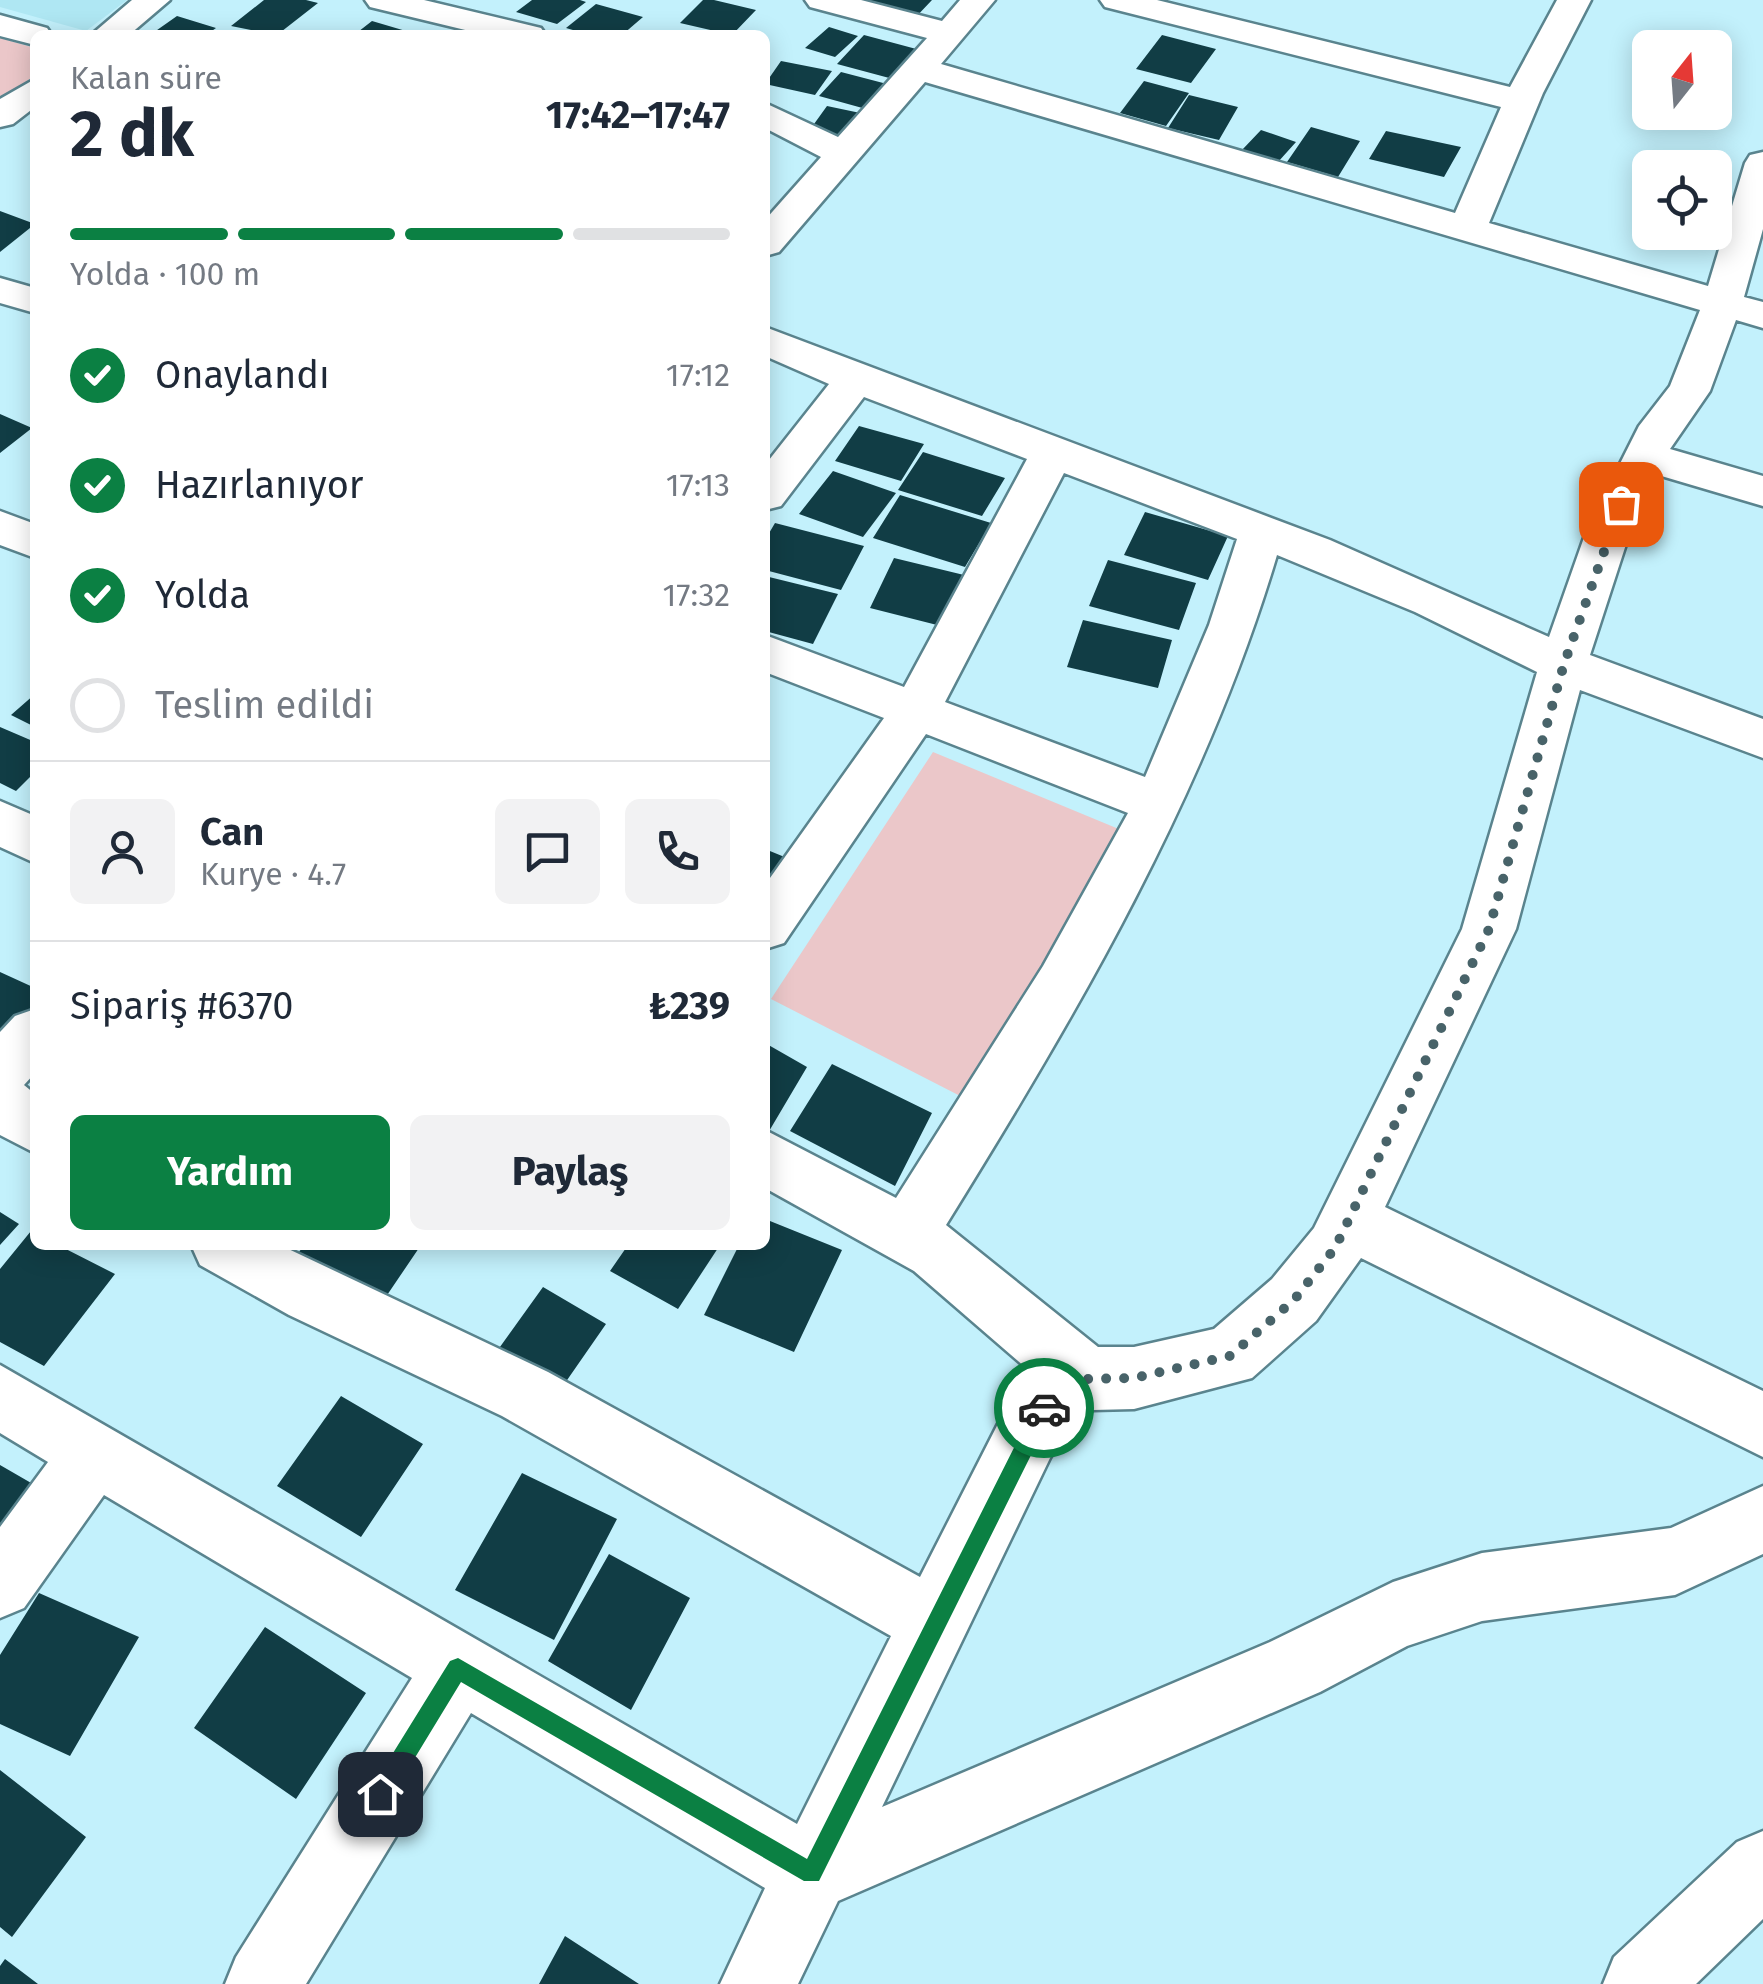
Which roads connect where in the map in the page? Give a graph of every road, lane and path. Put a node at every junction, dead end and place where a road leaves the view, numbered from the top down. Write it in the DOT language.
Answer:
graph roads {
  1 [pos="153,0"];
  2 [pos="382,0"];
  3 [pos="822,0"];
  4 [pos="978,0"];
  5 [pos="1117,0"];
  6 [pos="1569,1"];
  7 [pos="0,25"];
  8 [pos="114,30"];
  9 [pos="509,30"];
  10 [pos="30,34"];
  11 [pos="949,34"];
  12 [pos="919,69"];
  13 [pos="30,97"];
  14 [pos="1522,101"];
  15 [pos="770,117"];
  16 [pos="13,119"];
  17 [pos="845,155"];
  18 [pos="1763,162"];
  19 [pos="1467,230"];
  20 [pos="770,238"];
  21 [pos="0,290"];
  22 [pos="30,299"];
  23 [pos="1743,310"];
  24 [pos="770,342"];
  25 [pos="856,379"];
  26 [pos="1052,454"];
  27 [pos="1645,456"];
  28 [pos="770,489"];
  29 [pos="1763,492"];
  30 [pos="0,528"];
  31 [pos="1262,532"];
  32 [pos="30,540"];
  33 [pos="770,655"];
  34 [pos="1564,664"];
  35 [pos="915,712"];
  36 [pos="1763,740"];
  37 [pos="1158,803"];
  38 [pos="0,821"];
  39 [pos="30,839"];
  40 [pos="770,920"];
  41 [pos="30,1039"];
  42 [pos="0,1072"];
  43 [pos="0,1101"];
  44 [pos="30,1123"];
  45 [pos="770,1160"];
  46 [pos="1349,1219"];
  47 [pos="906,1235"];
  48 [pos="230,1250"];
  49 [pos="1087,1379"];
  50 [pos="0,1397"];
  51 [pos="1763,1425"];
  52 [pos="93,1455"];
  53 [pos="1763,1519"];
  54 [pos="0,1584"];
  55 [pos="934,1622"];
  56 [pos="458,1668"];
  57 [pos="1763,1868"];
  58 [pos="812,1874"];
  59 [pos="264,1984"];
  60 [pos="758,1984"];
  61 [pos="1641,1984"];
  1 -- 8 [label="street"];
  2 -- 9 [label="street"];
  3 -- 11 [label="street"];
  4 -- 11 [label="street"];
  5 -- 14 [label="street"];
  6 -- 14 [label="street"];
  7 -- 10 [label="street"];
  11 -- 12 [label="street"];
  12 -- 17 [label="street"];
  12 -- 19 [label="street"];
  13 -- 16 [label="street"];
  14 -- 19 [label="street"];
  15 -- 17 [label="street"];
  17 -- 20 [label="street"];
  18 -- 23 [label="street"];
  19 -- 23 [label="street"];
  21 -- 22 [label="street"];
  23 -- 27 [label="street"];
  24 -- 25 [label="street"];
  25 -- 26 [label="street"];
  25 -- 28 [label="street"];
  26 -- 31 [label="street"];
  26 -- 35 [label="street"];
  27 -- 29 [label="street"];
  27 -- 34 [label="street"];
  30 -- 32 [label="street"];
  31 -- 34 [label="street"];
  31 -- 37 [label="street"];
  33 -- 35 [label="street"];
  34 -- 36 [label="street"];
  34 -- 46 [label="street"];
  35 -- 37 [label="street"];
  35 -- 40 [label="street"];
  37 -- 47 [label="street"];
  38 -- 39 [label="street"];
  41 -- 42 [label="street"];
  43 -- 44 [label="street"];
  45 -- 47 [label="street"];
  46 -- 49 [label="street"];
  46 -- 51 [label="street"];
  47 -- 49 [label="street"];
  48 -- 55 [label="street"];
  49 -- 55 [label="street"];
  50 -- 52 [label="street"];
  52 -- 54 [label="street"];
  52 -- 56 [label="street"];
  53 -- 58 [label="street"];
  55 -- 58 [label="street"];
  56 -- 58 [label="street"];
  56 -- 59 [label="street"];
  57 -- 61 [label="street"];
  58 -- 60 [label="street"];
}
